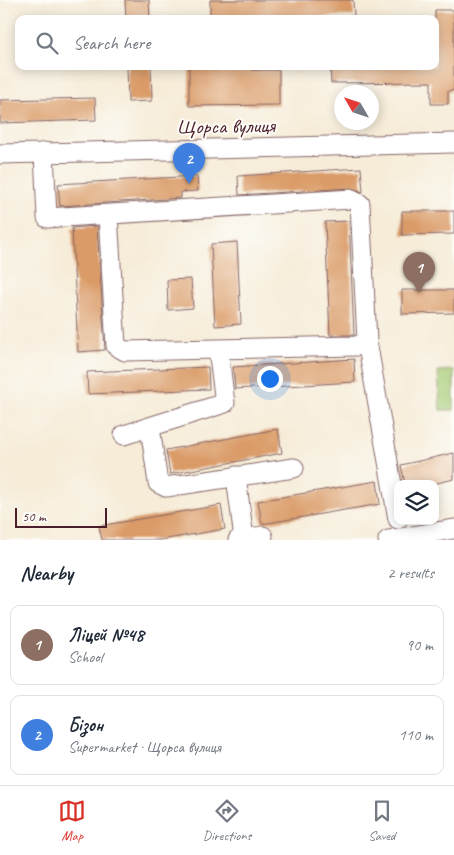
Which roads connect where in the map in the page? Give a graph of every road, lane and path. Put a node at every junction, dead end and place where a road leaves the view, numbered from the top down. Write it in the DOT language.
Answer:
graph roads {
  1 [pos="454,143"];
  2 [pos="44,152"];
  3 [pos="0,154"];
  4 [pos="108,215"];
  5 [pos="367,341"];
  6 [pos="218,349"];
  7 [pos="150,427"];
  8 [pos="124,435"];
  9 [pos="294,468"];
  10 [pos="236,476"];
  11 [pos="454,529"];
  12 [pos="396,530"];
  13 [pos="263,536"];
  14 [pos="241,540"];
  1 -- 2 [label="street, Щорса вулиця"];
  2 -- 3 [label="street, Щорса вулиця"];
  2 -- 4 [label="street"];
  4 -- 5 [label="street"];
  4 -- 6 [label="street"];
  5 -- 6 [label="street"];
  5 -- 12 [label="street"];
  6 -- 7 [label="street"];
  7 -- 8 [label="street"];
  7 -- 10 [label="street"];
  9 -- 10 [label="street"];
  10 -- 14 [label="street"];
  11 -- 12 [label="street"];
  13 -- 14 [label="street"];
}
